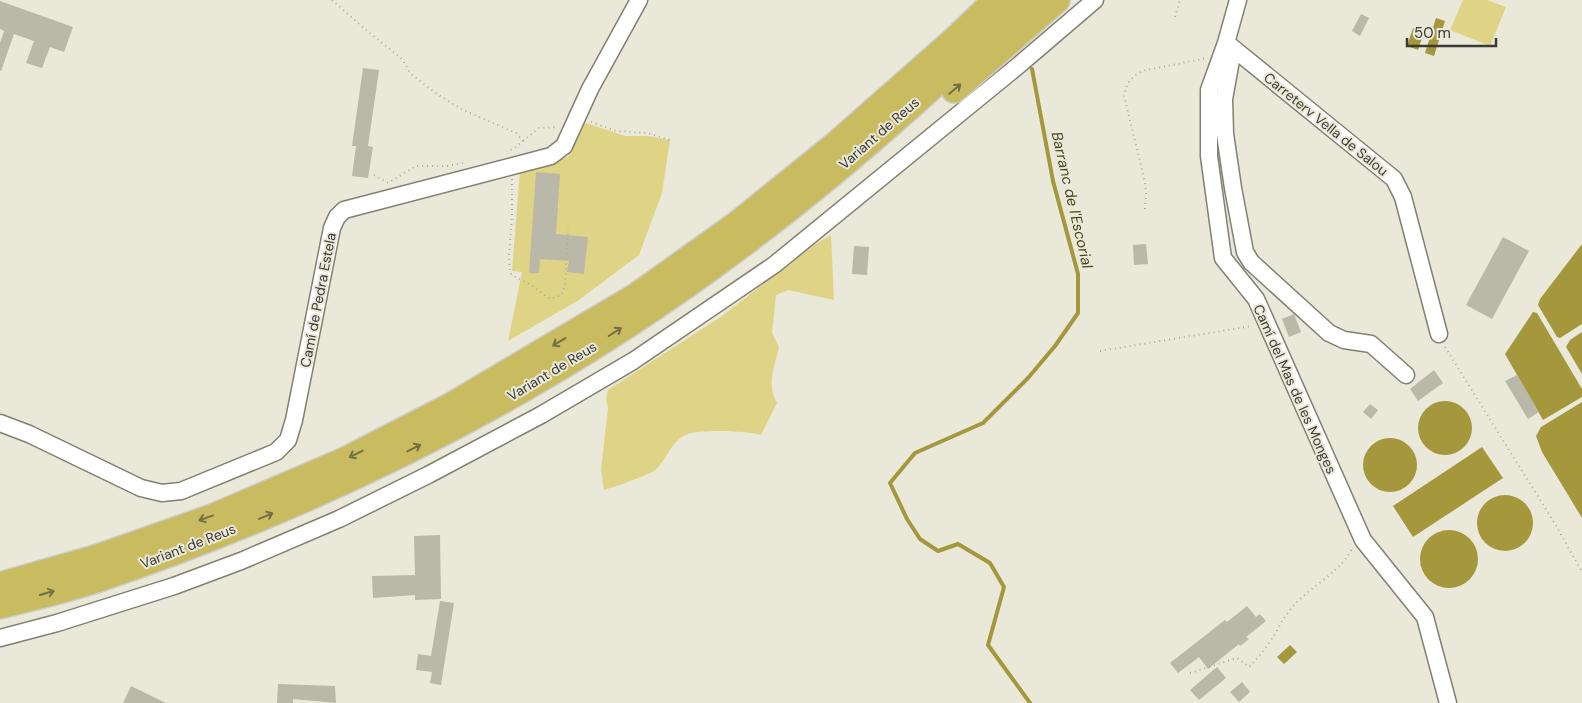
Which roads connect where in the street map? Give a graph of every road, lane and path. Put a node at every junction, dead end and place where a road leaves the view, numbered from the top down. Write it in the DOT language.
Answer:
graph roads {
  1 [pos="332,0"];
  2 [pos="639,0"];
  3 [pos="974,0"];
  4 [pos="996,0"];
  5 [pos="1025,0"];
  6 [pos="1057,0"];
  7 [pos="1094,0"];
  8 [pos="1180,0"];
  9 [pos="1238,0"];
  10 [pos="1175,17"];
  11 [pos="1227,49"];
  12 [pos="577,117"];
  13 [pos="570,132"];
  14 [pos="670,140"];
  15 [pos="523,141"];
  16 [pos="507,161"];
  17 [pos="466,163"];
  18 [pos="374,175"];
  19 [pos="1144,209"];
  20 [pos="776,219"];
  21 [pos="568,229"];
  22 [pos="636,296"];
  23 [pos="1267,324"];
  24 [pos="1439,334"];
  25 [pos="1100,352"];
  26 [pos="1406,375"];
  27 [pos="0,423"];
  28 [pos="1359,533"];
  29 [pos="1582,572"];
  30 [pos="0,585"];
  31 [pos="0,606"];
  32 [pos="0,638"];
  33 [pos="1190,673"];
  34 [pos="1448,703"];
  1 -- 15 [label="path"];
  2 -- 12 [label="street, Camí de Pedra Estela"];
  3 -- 22 [label="highway"];
  4 -- 22 [label="highway, Variant de Reus"];
  5 -- 20 [label="highway, Variant de Reus"];
  20 -- 6 [label="highway, one-way"];
  7 -- 32 [label="street"];
  8 -- 10 [label="path"];
  9 -- 11 [label="street, Camí del Mas de les Monges"];
  11 -- 19 [label="path"];
  11 -- 23 [label="street, Camí del Mas de les Monges"];
  11 -- 24 [label="street, Carreterv Vella de Salou"];
  11 -- 26 [label="street"];
  12 -- 13 [label="street, Camí de Pedra Estela"];
  12 -- 14 [label="path"];
  13 -- 15 [label="path"];
  13 -- 16 [label="street, Camí de Pedra Estela"];
  15 -- 16 [label="path"];
  16 -- 21 [label="path"];
  16 -- 27 [label="street, Camí de Pedra Estela"];
  17 -- 18 [label="path"];
  31 -- 20 [label="highway, Variant de Reus, one-way"];
  22 -- 30 [label="highway, Variant de Reus, one-way"];
  23 -- 25 [label="path"];
  23 -- 28 [label="street, Camí del Mas de les Monges"];
  24 -- 29 [label="path"];
  28 -- 33 [label="path"];
  28 -- 34 [label="street, Camí del Mas de les Monges"];
}
